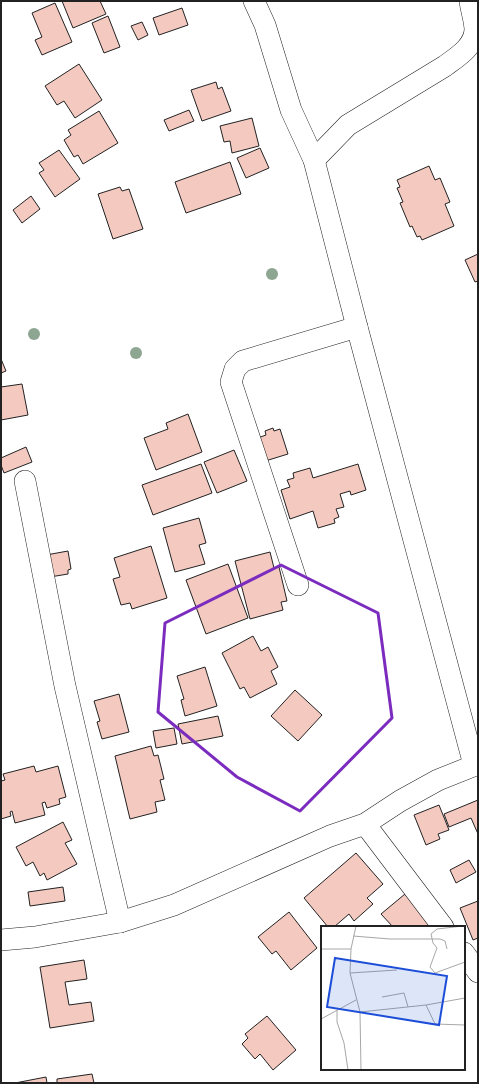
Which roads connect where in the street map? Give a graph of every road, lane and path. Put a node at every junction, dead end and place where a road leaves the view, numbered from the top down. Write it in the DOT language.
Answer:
graph roads {
  1 [pos="254,1"];
  2 [pos="470,1"];
  3 [pos="314,160"];
  4 [pos="357,327"];
  5 [pos="25,481"];
  6 [pos="298,585"];
  7 [pos="476,765"];
  8 [pos="365,824"];
  9 [pos="120,922"];
  10 [pos="442,926"];
  11 [pos="1,940"];
  12 [pos="465,955"];
  13 [pos="478,972"];
  1 -- 3 [label="street"];
  2 -- 3 [label="street"];
  3 -- 4 [label="street"];
  4 -- 6 [label="street"];
  4 -- 7 [label="street"];
  5 -- 9 [label="street"];
  7 -- 8 [label="street"];
  8 -- 9 [label="street"];
  8 -- 10 [label="street"];
  9 -- 11 [label="street"];
  12 -- 13 [label="street"];
}
